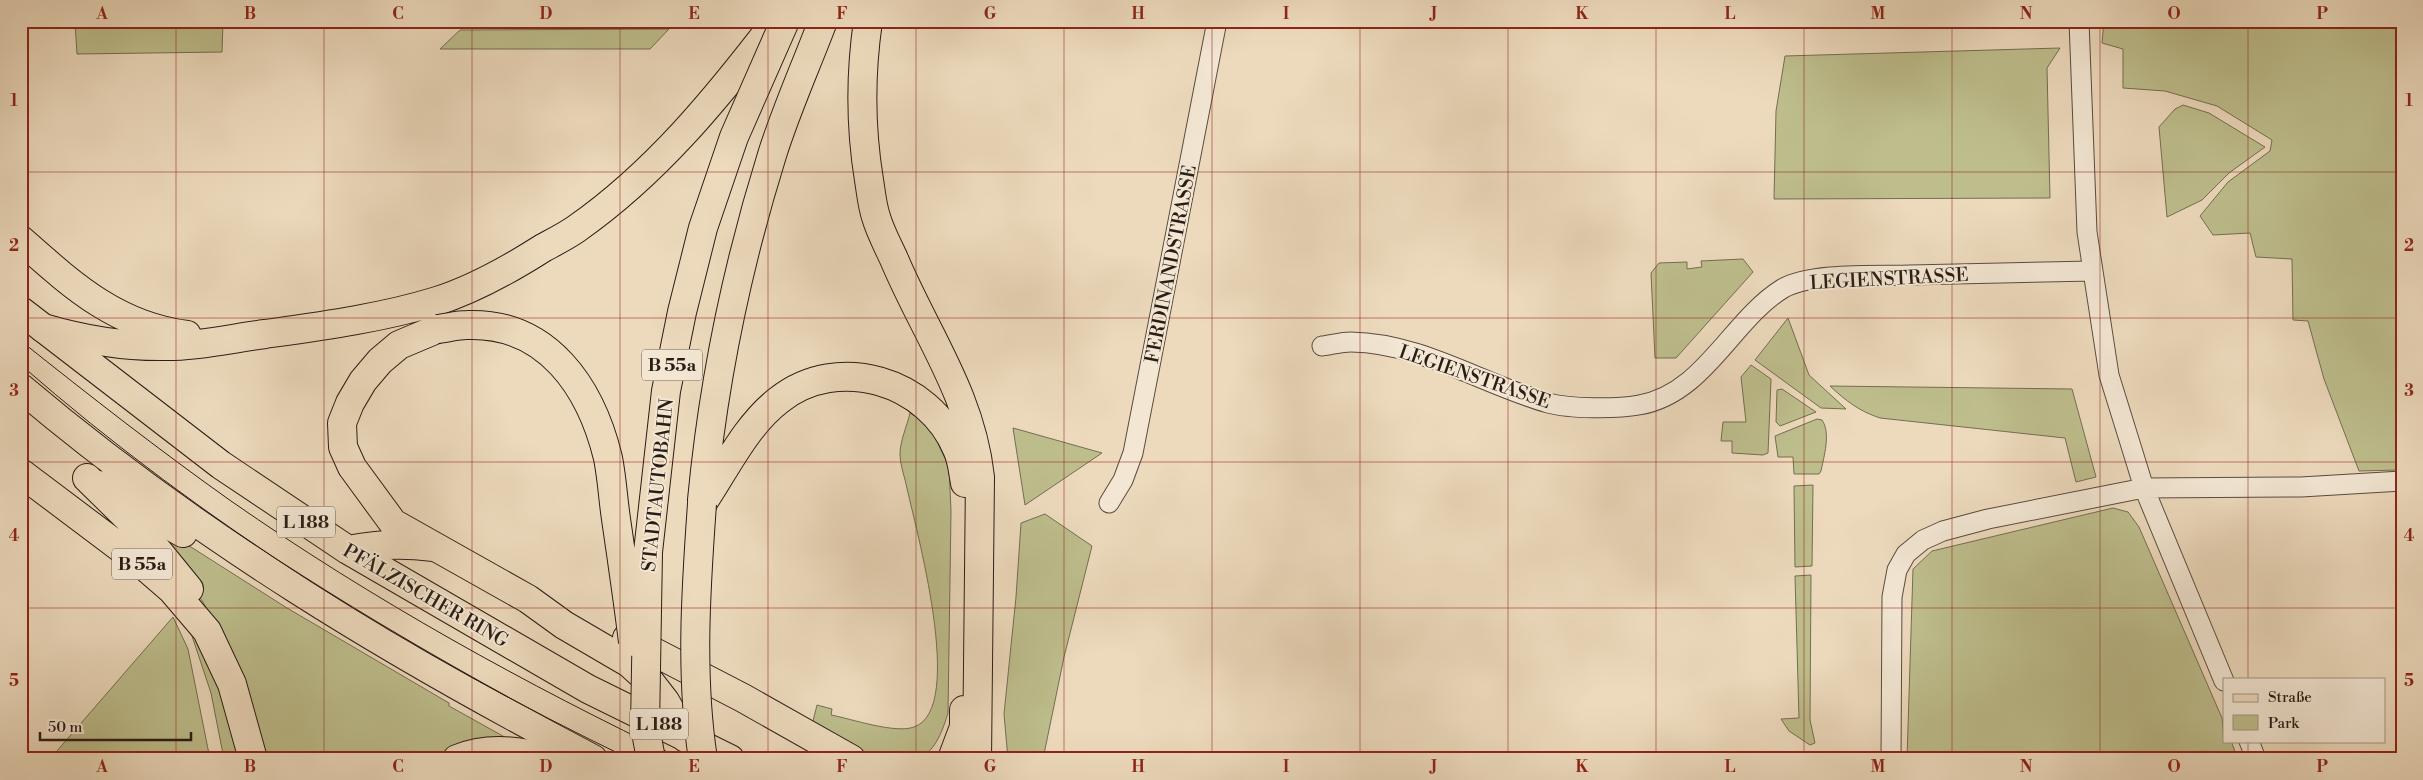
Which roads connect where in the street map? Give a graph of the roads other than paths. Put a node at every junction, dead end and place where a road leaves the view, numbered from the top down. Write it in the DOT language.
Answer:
graph roads {
  1 [pos="776,21"];
  2 [pos="785,21"];
  3 [pos="823,21"];
  4 [pos="868,21"];
  5 [pos="1217,21"];
  6 [pos="2080,21"];
  7 [pos="21,240"];
  8 [pos="2093,271"];
  9 [pos="21,311"];
  10 [pos="43,328"];
  11 [pos="223,339"];
  12 [pos="1322,346"];
  13 [pos="21,388"];
  14 [pos="21,473"];
  15 [pos="2402,481"];
  16 [pos="2144,488"];
  17 [pos="1109,503"];
  18 [pos="702,504"];
  19 [pos="432,547"];
  20 [pos="348,550"];
  21 [pos="282,582"];
  22 [pos="528,599"];
  23 [pos="207,631"];
  24 [pos="965,670"];
  25 [pos="2223,679"];
  26 [pos="645,726"];
  27 [pos="686,738"];
  28 [pos="2249,742"];
  29 [pos="253,759"];
  30 [pos="457,759"];
  31 [pos="552,759"];
  32 [pos="593,759"];
  33 [pos="651,759"];
  34 [pos="703,759"];
  35 [pos="730,759"];
  36 [pos="851,759"];
  37 [pos="933,759"];
  38 [pos="952,759"];
  39 [pos="977,759"];
  40 [pos="1891,759"];
  41 [pos="2256,759"];
  1 -- 11 [label="main road"];
  2 -- 26 [label="main road, STADTAUTOBAHN / B 55a, bridge"];
  3 -- 18 [label="main road, B 55a"];
  4 -- 39 [label="main road"];
  5 -- 17 [label="street, FERDINANDSTRASSE"];
  6 -- 8 [label="street"];
  7 -- 11 [label="main road"];
  8 -- 12 [label="street, LEGIENSTRASSE"];
  8 -- 16 [label="street"];
  9 -- 10 [label="main road, PFÄLZISCHER RING / L 188"];
  10 -- 11 [label="main road"];
  10 -- 20 [label="main road, PFÄLZISCHER RING / L 188"];
  13 -- 21 [label="main road"];
  14 -- 23 [label="main road, B 55a"];
  15 -- 16 [label="street"];
  16 -- 25 [label="street"];
  16 -- 40 [label="street"];
  18 -- 24 [label="main road"];
  18 -- 34 [label="main road, B 55a, bridge"];
  19 -- 20 [label="main road"];
  19 -- 22 [label="main road"];
  19 -- 26 [label="main road, bridge"];
  20 -- 27 [label="main road, PFÄLZISCHER RING / L 188"];
  21 -- 23 [label="main road"];
  21 -- 32 [label="main road"];
  22 -- 27 [label="main road"];
  22 -- 36 [label="main road"];
  23 -- 29 [label="main road, B 55a"];
  24 -- 37 [label="main road"];
  24 -- 38 [label="main road"];
  26 -- 33 [label="main road, STADTAUTOBAHN / B 55a, bridge"];
  27 -- 35 [label="main road, PFÄLZISCHER RING / L 188"];
  28 -- 41 [label="street"];
  30 -- 31 [label="main road"];
}
